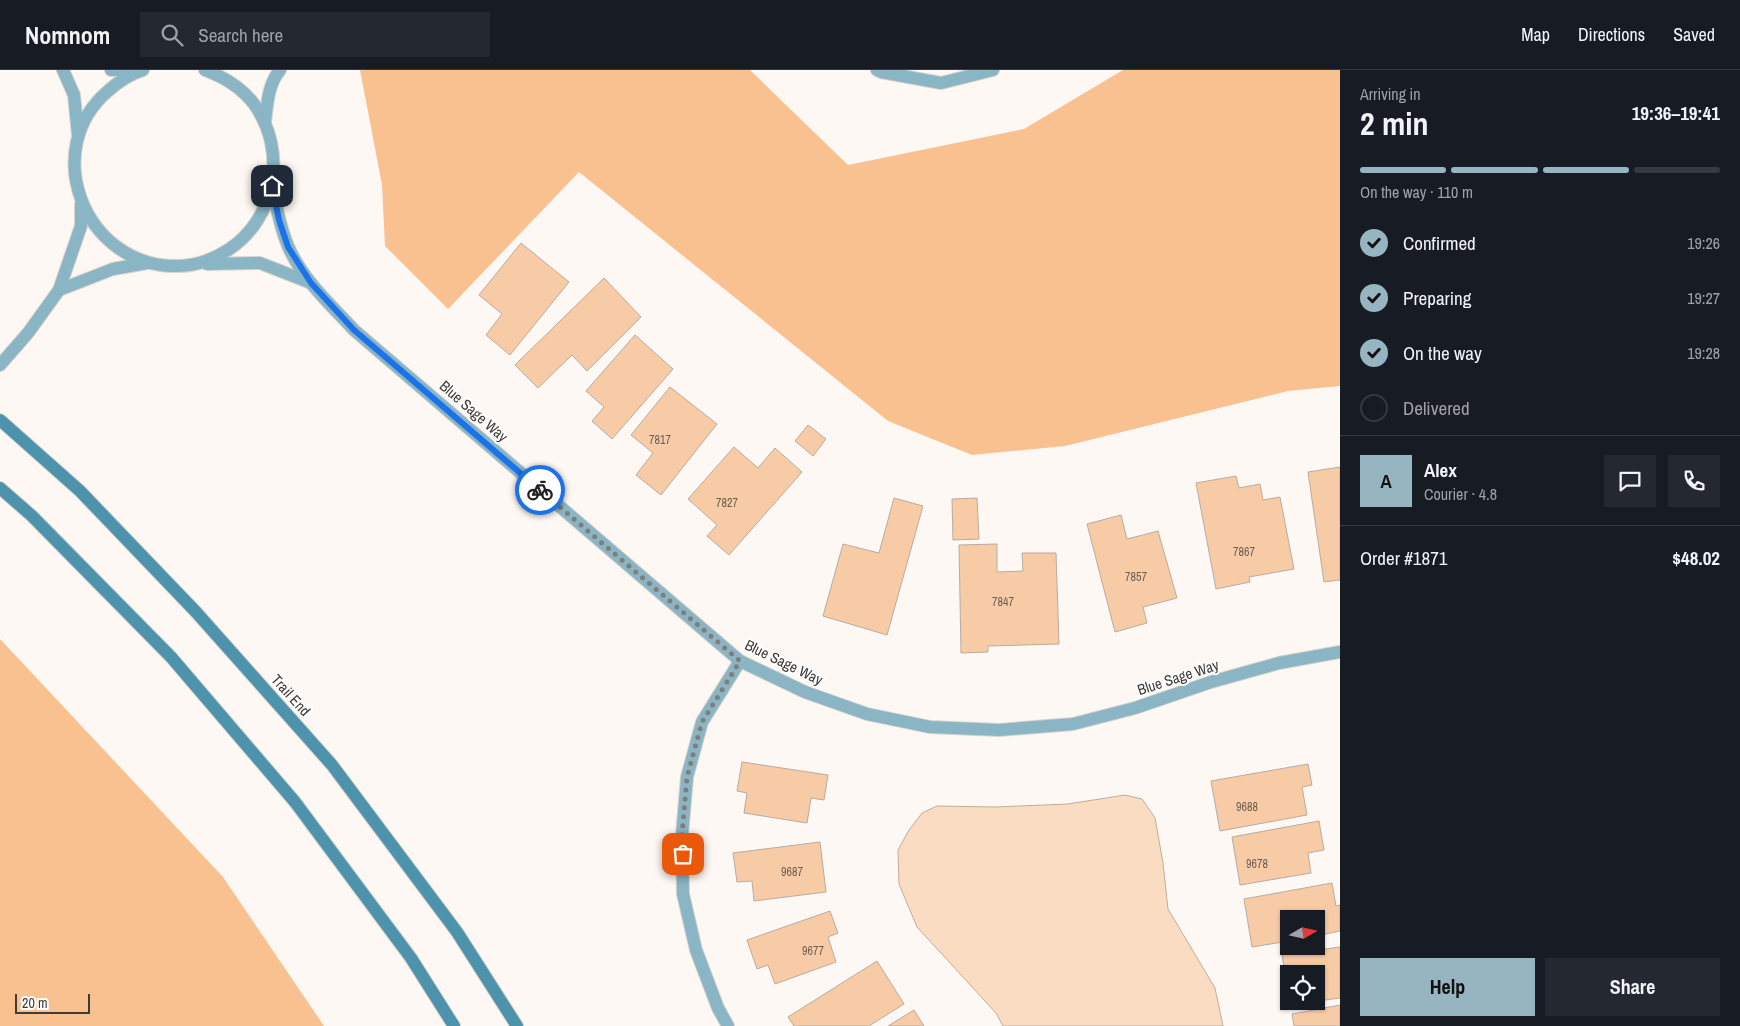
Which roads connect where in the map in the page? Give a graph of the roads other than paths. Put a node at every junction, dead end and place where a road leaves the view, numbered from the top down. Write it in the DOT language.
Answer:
graph roads {
  1 [pos="63,70"];
  2 [pos="111,70"];
  3 [pos="125,70"];
  4 [pos="143,70"];
  5 [pos="205,70"];
  6 [pos="280,70"];
  7 [pos="993,70"];
  8 [pos="880,71"];
  9 [pos="265,122"];
  10 [pos="78,136"];
  11 [pos="272,186"];
  12 [pos="81,202"];
  13 [pos="148,263"];
  14 [pos="195,264"];
  15 [pos="311,283"];
  16 [pos="59,290"];
  17 [pos="0,364"];
  18 [pos="0,420"];
  19 [pos="0,488"];
  20 [pos="1340,652"];
  21 [pos="740,661"];
  22 [pos="454,1026"];
  23 [pos="518,1026"];
  24 [pos="728,1026"];
  1 -- 10 [label="street"];
  2 -- 3 [label="street"];
  4 -- 10 [label="street"];
  5 -- 9 [label="street"];
  6 -- 9 [label="street"];
  7 -- 8 [label="street"];
  9 -- 11 [label="street"];
  10 -- 12 [label="street"];
  11 -- 14 [label="street"];
  11 -- 15 [label="street, Blue Sage Way"];
  12 -- 13 [label="street"];
  12 -- 16 [label="street"];
  13 -- 14 [label="street"];
  13 -- 16 [label="street"];
  14 -- 15 [label="street, Blue Sage Way"];
  15 -- 21 [label="street, Blue Sage Way"];
  16 -- 17 [label="street"];
  18 -- 23 [label="street, Trail End"];
  19 -- 22 [label="street"];
  20 -- 21 [label="street, Blue Sage Way"];
  21 -- 24 [label="street"];
}
